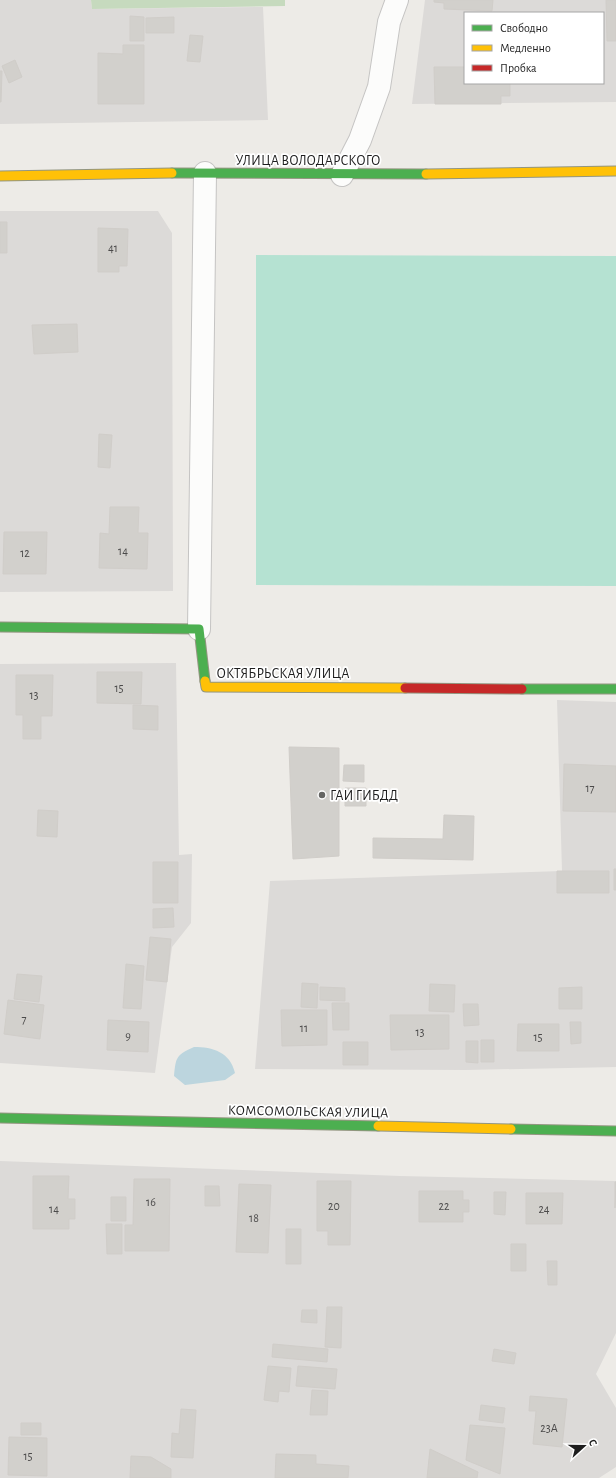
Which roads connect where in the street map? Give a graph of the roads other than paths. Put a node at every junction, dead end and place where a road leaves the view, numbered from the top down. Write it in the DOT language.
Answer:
graph roads {
  1 [pos="397,0"];
  2 [pos="616,170"];
  3 [pos="205,173"];
  4 [pos="342,175"];
  5 [pos="0,176"];
  6 [pos="0,627"];
  7 [pos="199,629"];
  8 [pos="616,689"];
  9 [pos="0,1118"];
  10 [pos="616,1131"];
  1 -- 4 [label="street"];
  2 -- 4 [label="street, УЛИЦА ВОЛОДАРСКОГО"];
  3 -- 4 [label="street, УЛИЦА ВОЛОДАРСКОГО"];
  3 -- 5 [label="street, УЛИЦА ВОЛОДАРСКОГО"];
  3 -- 7 [label="street"];
  6 -- 7 [label="street"];
  7 -- 8 [label="street, ОКТЯБРЬСКАЯ УЛИЦА"];
  9 -- 10 [label="street, КОМСОМОЛЬСКАЯ УЛИЦА"];
}
